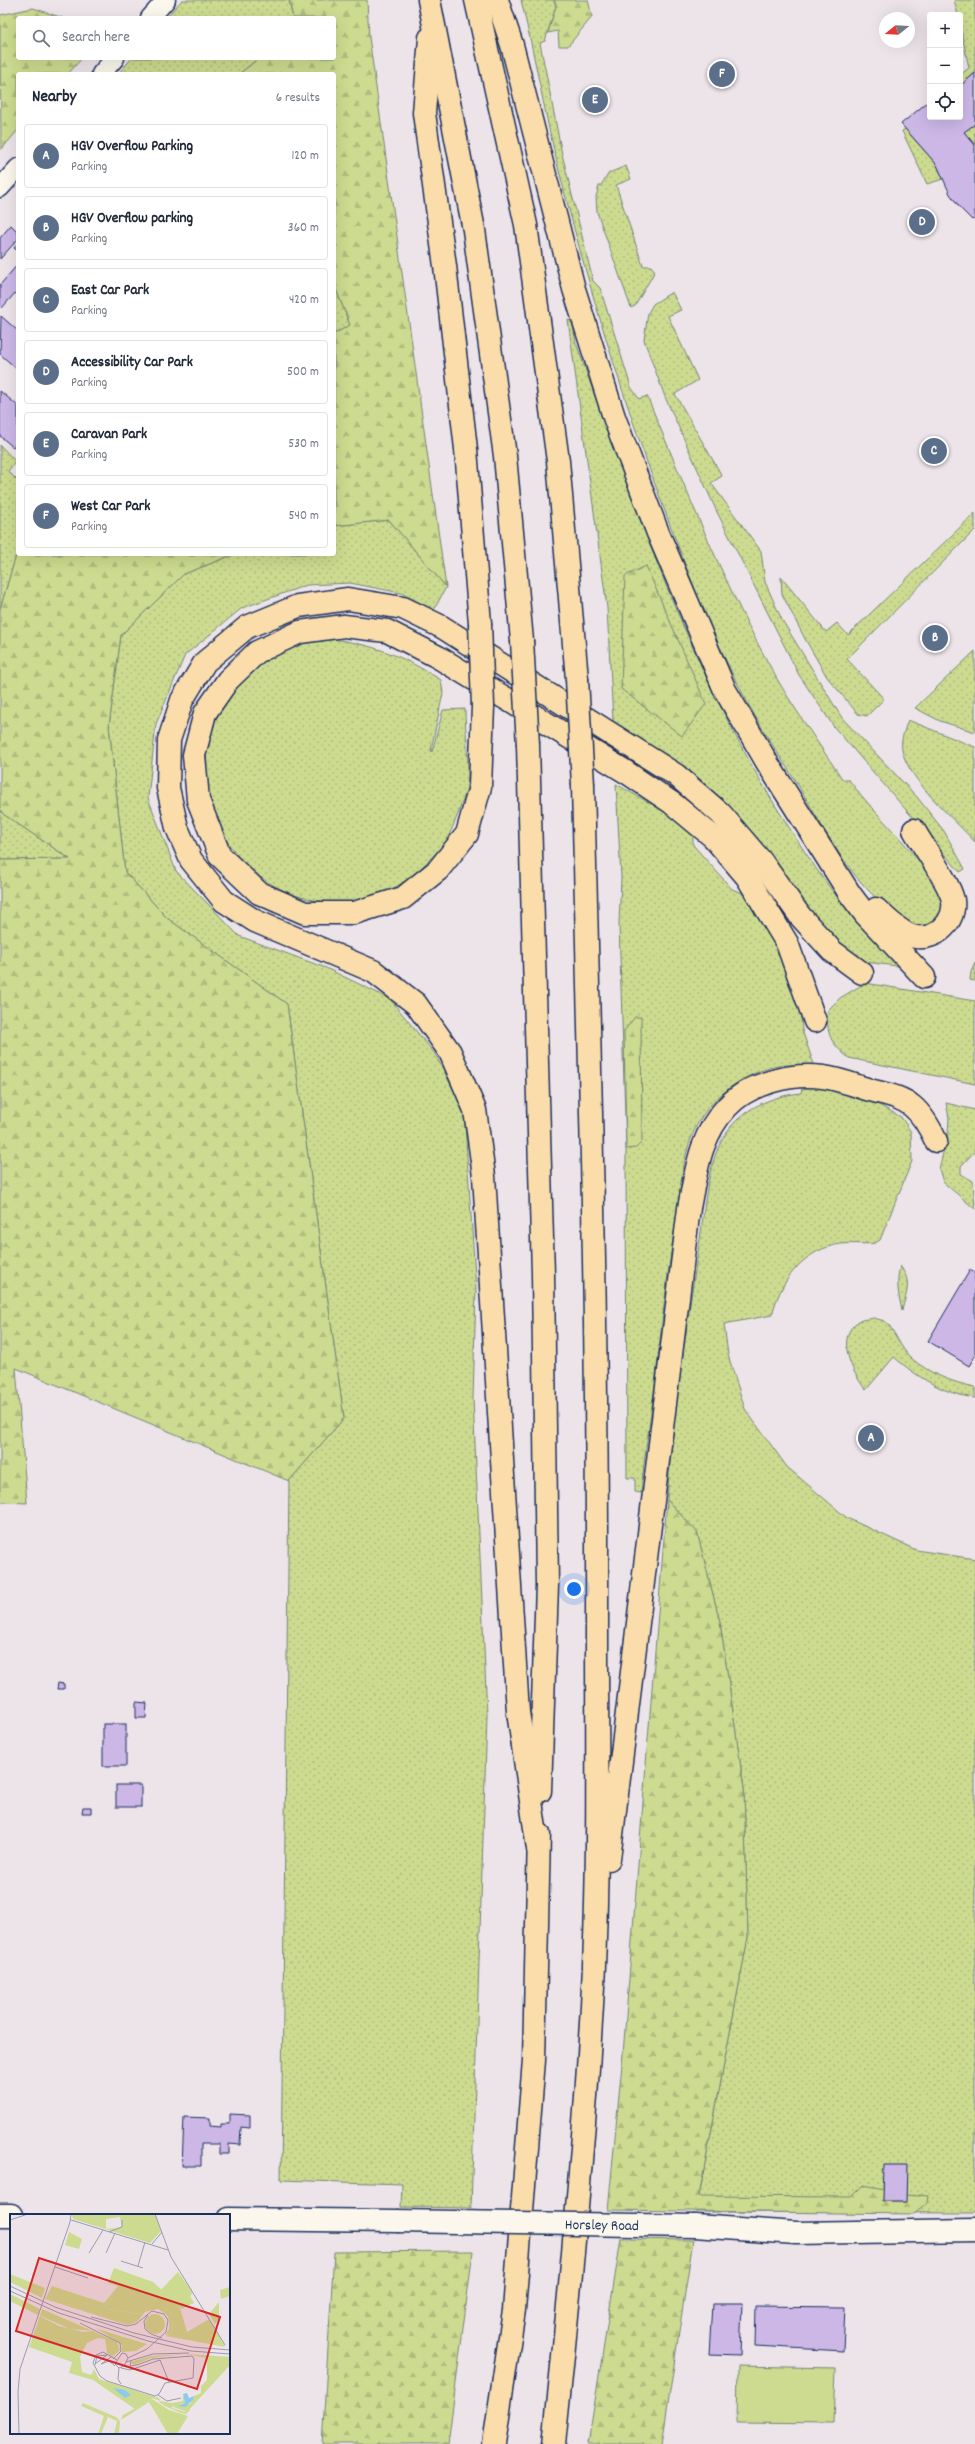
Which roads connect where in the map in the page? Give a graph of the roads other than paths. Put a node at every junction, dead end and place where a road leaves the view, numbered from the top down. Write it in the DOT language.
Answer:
graph roads {
  1 [pos="166,0"];
  2 [pos="476,0"];
  3 [pos="496,0"];
  4 [pos="431,7"];
  5 [pos="152,16"];
  6 [pos="113,60"];
  7 [pos="103,72"];
  8 [pos="16,170"];
  9 [pos="0,188"];
  10 [pos="914,830"];
  11 [pos="834,867"];
  12 [pos="862,973"];
  13 [pos="924,977"];
  14 [pos="815,1021"];
  15 [pos="936,1141"];
  16 [pos="538,1849"];
  17 [pos="593,1985"];
  18 [pos="230,2218"];
  19 [pos="975,2230"];
  20 [pos="494,2444"];
  21 [pos="554,2444"];
  1 -- 5 [label="street"];
  2 -- 17 [label="highway, bridge"];
  3 -- 11 [label="highway"];
  4 -- 14 [label="highway, bridge"];
  4 -- 16 [label="highway, bridge"];
  6 -- 7 [label="street"];
  8 -- 9 [label="street"];
  10 -- 11 [label="highway"];
  11 -- 13 [label="highway"];
  12 -- 16 [label="highway"];
  15 -- 17 [label="highway"];
  16 -- 20 [label="highway"];
  17 -- 21 [label="highway"];
  18 -- 19 [label="street, Horsley Road, bridge"];
}
